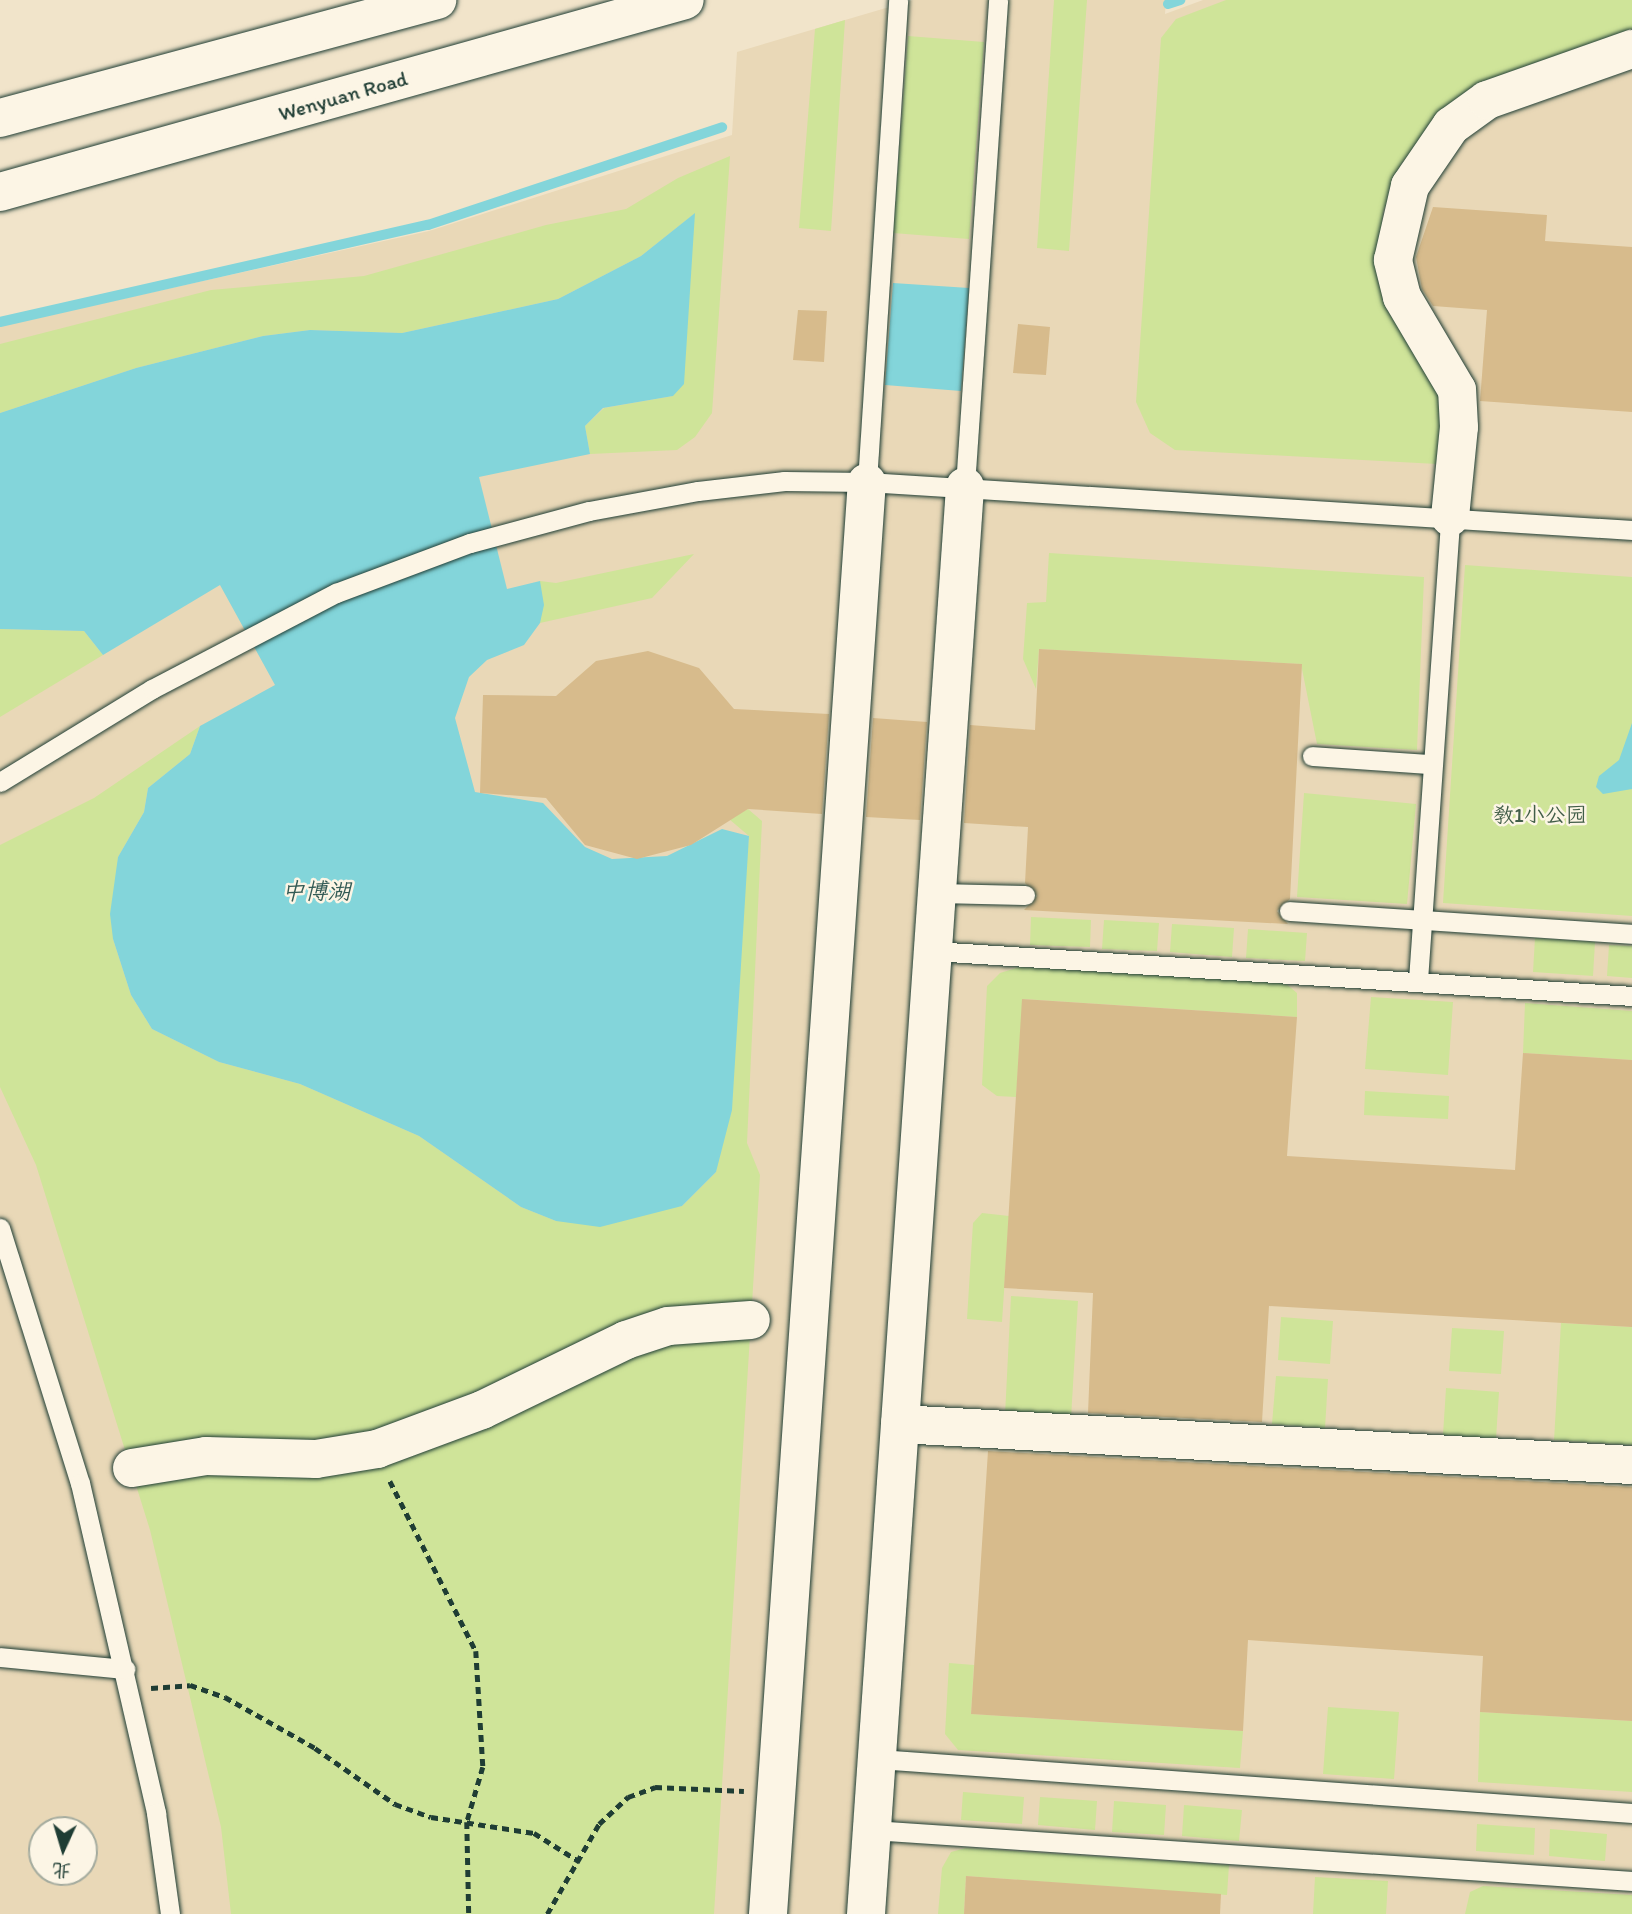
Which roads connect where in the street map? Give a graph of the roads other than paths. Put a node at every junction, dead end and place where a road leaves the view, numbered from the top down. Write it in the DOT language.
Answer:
graph roads {
  1 [pos="437,0"];
  2 [pos="685,0"];
  3 [pos="898,0"];
  4 [pos="998,0"];
  5 [pos="1632,49"];
  6 [pos="0,118"];
  7 [pos="0,192"];
  8 [pos="867,482"];
  9 [pos="965,486"];
  10 [pos="1450,517"];
  11 [pos="1632,530"];
  12 [pos="1312,756"];
  13 [pos="1430,764"];
  14 [pos="0,782"];
  15 [pos="937,893"];
  16 [pos="1025,895"];
  17 [pos="1289,911"];
  18 [pos="1421,920"];
  19 [pos="1632,934"];
  20 [pos="933,951"];
  21 [pos="1418,980"];
  22 [pos="1632,996"];
  23 [pos="0,1228"];
  24 [pos="751,1320"];
  25 [pos="900,1424"];
  26 [pos="1632,1465"];
  27 [pos="132,1468"];
  28 [pos="0,1657"];
  29 [pos="125,1669"];
  30 [pos="877,1759"];
  31 [pos="1632,1813"];
  32 [pos="872,1830"];
  33 [pos="1632,1881"];
  34 [pos="170,1914"];
  35 [pos="768,1914"];
  36 [pos="866,1914"];
  1 -- 6 [label="street"];
  2 -- 7 [label="street, Wenyuan Road"];
  3 -- 8 [label="lane"];
  4 -- 9 [label="lane"];
  5 -- 10 [label="street"];
  8 -- 9 [label="lane"];
  8 -- 14 [label="lane"];
  8 -- 35 [label="street"];
  9 -- 10 [label="lane"];
  9 -- 15 [label="street"];
  10 -- 11 [label="lane"];
  10 -- 13 [label="lane"];
  12 -- 13 [label="lane"];
  13 -- 18 [label="lane"];
  15 -- 16 [label="lane"];
  15 -- 20 [label="street"];
  17 -- 18 [label="lane"];
  18 -- 19 [label="lane"];
  18 -- 21 [label="lane"];
  20 -- 21 [label="lane"];
  20 -- 25 [label="street"];
  21 -- 22 [label="lane"];
  23 -- 29 [label="lane"];
  24 -- 27 [label="street"];
  25 -- 26 [label="street"];
  25 -- 30 [label="street"];
  28 -- 29 [label="lane"];
  29 -- 34 [label="lane"];
  30 -- 31 [label="lane"];
  30 -- 32 [label="street"];
  32 -- 33 [label="lane"];
  32 -- 36 [label="street"];
}
